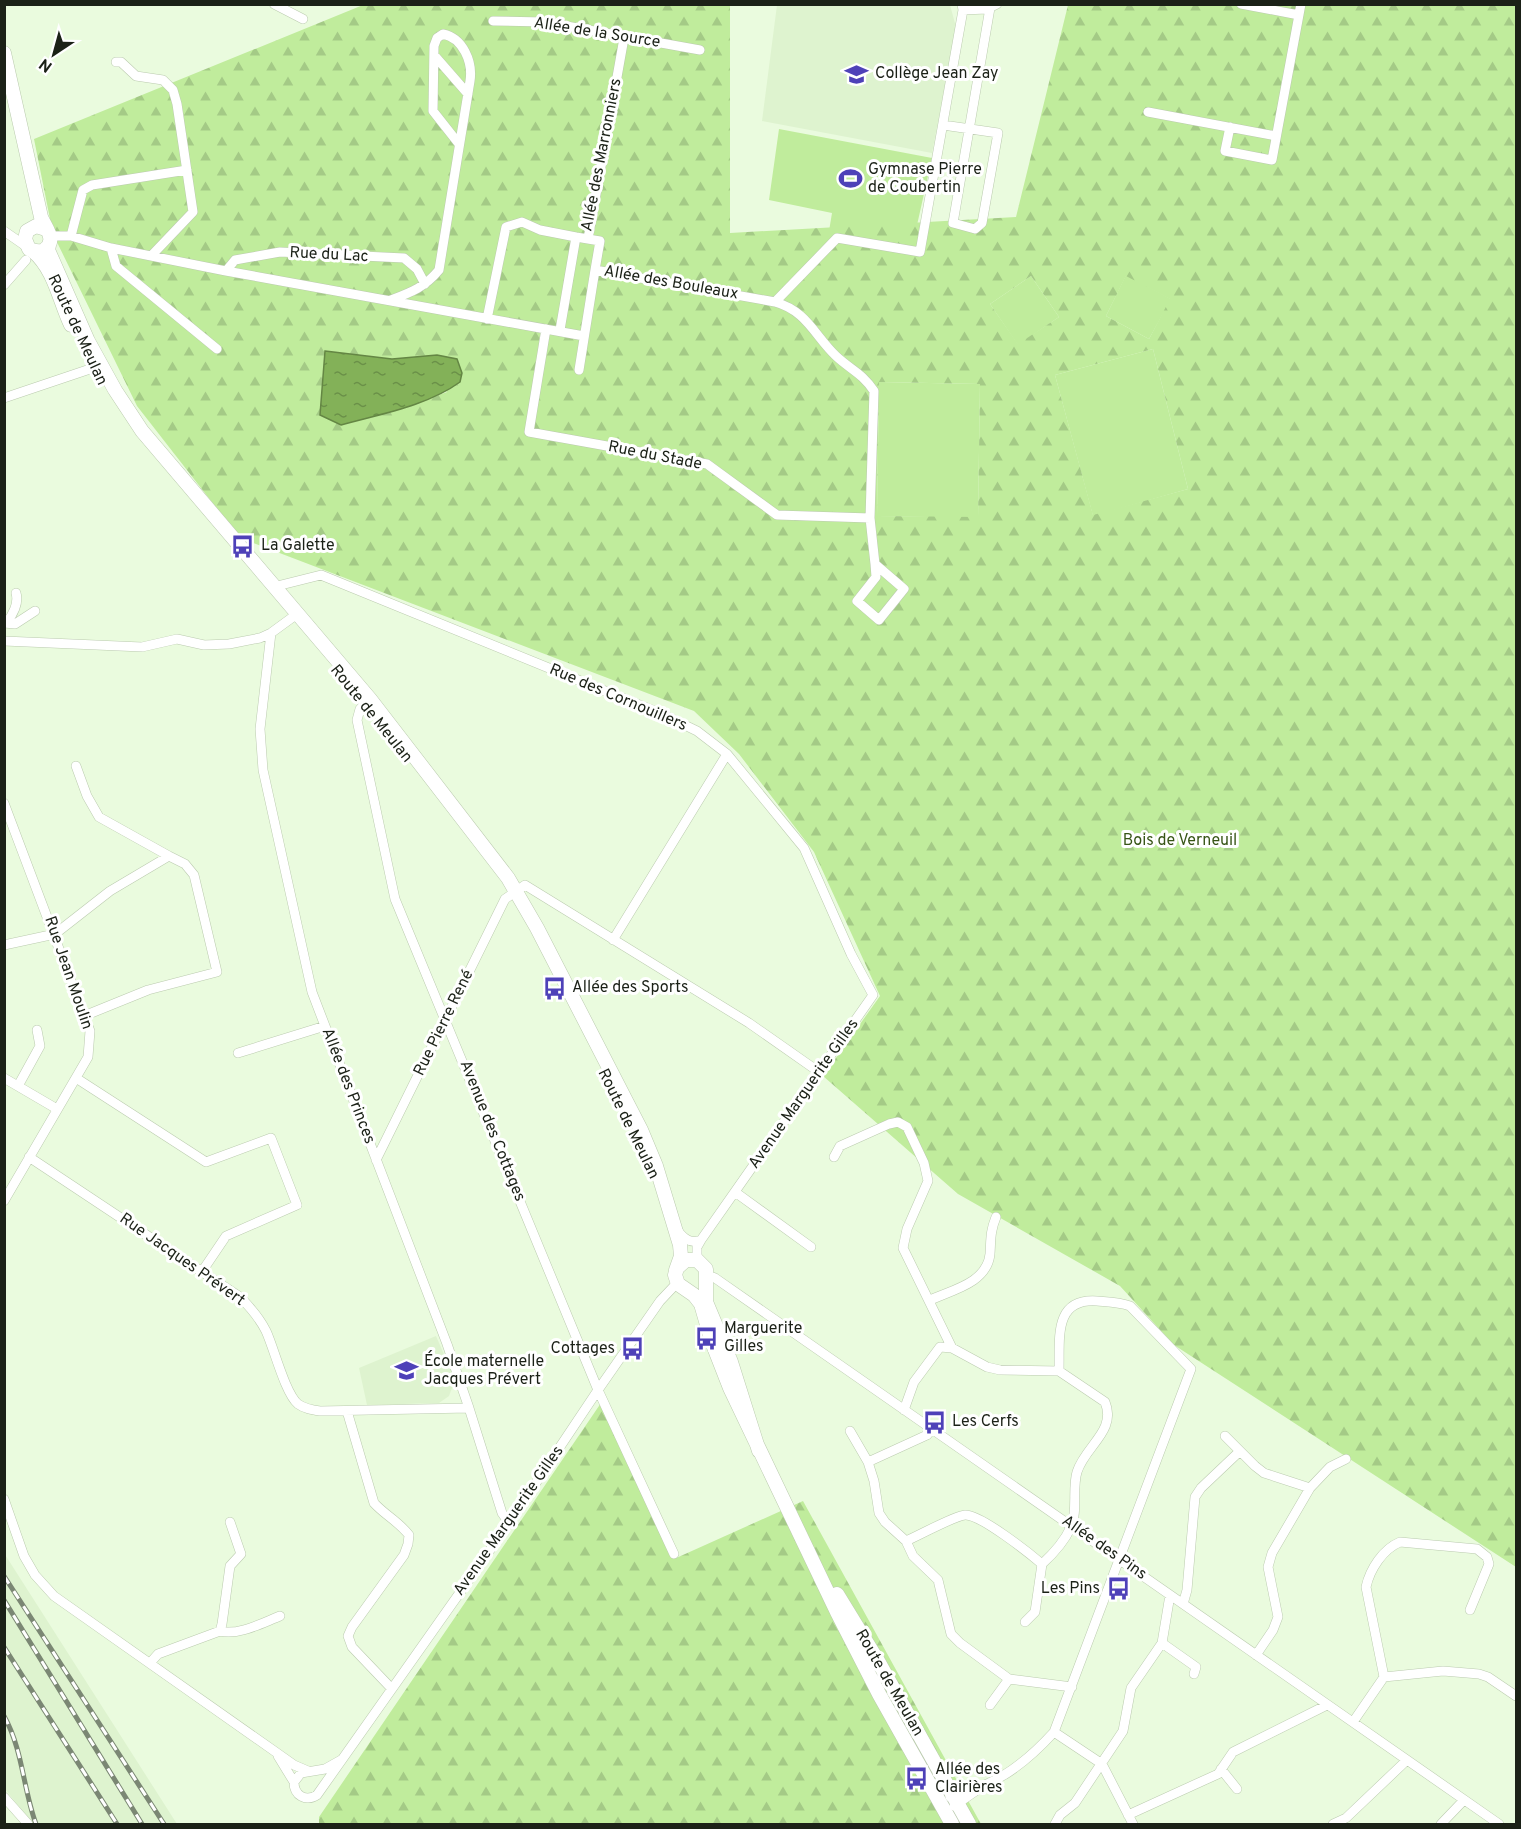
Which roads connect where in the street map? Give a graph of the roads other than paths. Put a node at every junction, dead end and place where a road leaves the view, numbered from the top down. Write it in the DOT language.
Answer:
graph roads {
  1 [pos="274,4"];
  2 [pos="1241,4"];
  3 [pos="1301,4"];
  4 [pos="993,6"];
  5 [pos="963,7"];
  6 [pos="1299,15"];
  7 [pos="303,19"];
  8 [pos="493,21"];
  9 [pos="624,38"];
  10 [pos="700,50"];
  11 [pos="4,53"];
  12 [pos="434,55"];
  13 [pos="116,62"];
  14 [pos="12,88"];
  15 [pos="468,94"];
  16 [pos="1148,112"];
  17 [pos="943,125"];
  18 [pos="1230,127"];
  19 [pos="970,129"];
  20 [pos="1276,136"];
  21 [pos="459,144"];
  22 [pos="187,170"];
  23 [pos="28,230"];
  24 [pos="4,231"];
  25 [pos="72,236"];
  26 [pos="48,237"];
  27 [pos="576,237"];
  28 [pos="588,239"];
  29 [pos="111,248"];
  30 [pos="30,253"];
  31 [pos="151,256"];
  32 [pos="595,270"];
  33 [pos="226,271"];
  34 [pos="425,284"];
  35 [pos="4,285"];
  36 [pos="389,301"];
  37 [pos="775,302"];
  38 [pos="487,319"];
  39 [pos="546,330"];
  40 [pos="560,330"];
  41 [pos="584,336"];
  42 [pos="218,348"];
  43 [pos="93,368"];
  44 [pos="579,370"];
  45 [pos="4,398"];
  46 [pos="870,518"];
  47 [pos="875,564"];
  48 [pos="273,587"];
  49 [pos="16,592"];
  50 [pos="35,611"];
  51 [pos="294,616"];
  52 [pos="5,623"];
  53 [pos="271,633"];
  54 [pos="4,641"];
  55 [pos="367,701"];
  56 [pos="727,754"];
  57 [pos="76,766"];
  58 [pos="4,803"];
  59 [pos="9,827"];
  60 [pos="169,856"];
  61 [pos="513,893"];
  62 [pos="54,934"];
  63 [pos="613,940"];
  64 [pos="4,945"];
  65 [pos="873,995"];
  66 [pos="84,1016"];
  67 [pos="446,1020"];
  68 [pos="325,1026"];
  69 [pos="37,1030"];
  70 [pos="238,1053"];
  71 [pos="819,1072"];
  72 [pos="4,1078"];
  73 [pos="76,1078"];
  74 [pos="18,1086"];
  75 [pos="57,1109"];
  76 [pos="29,1157"];
  77 [pos="834,1157"];
  78 [pos="376,1160"];
  79 [pos="735,1192"];
  80 [pos="4,1201"];
  81 [pos="996,1217"];
  82 [pos="677,1230"];
  83 [pos="701,1240"];
  84 [pos="680,1245"];
  85 [pos="811,1246"];
  86 [pos="695,1260"];
  87 [pos="203,1270"];
  88 [pos="707,1278"];
  89 [pos="680,1281"];
  90 [pos="930,1300"];
  91 [pos="952,1348"];
  92 [pos="1059,1371"];
  93 [pos="598,1390"];
  94 [pos="469,1408"];
  95 [pos="904,1410"];
  96 [pos="347,1411"];
  97 [pos="932,1429"];
  98 [pos="850,1431"];
  99 [pos="1225,1436"];
  100 [pos="759,1451"];
  101 [pos="1240,1451"];
  102 [pos="1346,1459"];
  103 [pos="868,1462"];
  104 [pos="1310,1488"];
  105 [pos="4,1499"];
  106 [pos="230,1522"];
  107 [pos="509,1523"];
  108 [pos="1072,1526"];
  109 [pos="906,1541"];
  110 [pos="805,1544"];
  111 [pos="674,1554"];
  112 [pos="1120,1559"];
  113 [pos="1042,1564"];
  114 [pos="1170,1595"];
  115 [pos="1183,1604"];
  116 [pos="1470,1610"];
  117 [pos="280,1616"];
  118 [pos="1025,1622"];
  119 [pos="219,1631"];
  120 [pos="1162,1643"];
  121 [pos="1256,1654"];
  122 [pos="150,1663"];
  123 [pos="1194,1674"];
  124 [pos="1384,1677"];
  125 [pos="1009,1679"];
  126 [pos="1072,1687"];
  127 [pos="392,1689"];
  128 [pos="1516,1696"];
  129 [pos="990,1705"];
  130 [pos="1327,1705"];
  131 [pos="1353,1722"];
  132 [pos="1054,1732"];
  133 [pos="270,1748"];
  134 [pos="341,1760"];
  135 [pos="1407,1760"];
  136 [pos="1102,1764"];
  137 [pos="1221,1769"];
  138 [pos="310,1771"];
  139 [pos="294,1782"];
  140 [pos="1237,1789"];
  141 [pos="320,1790"];
  142 [pos="4,1797"];
  143 [pos="955,1800"];
  144 [pos="1464,1800"];
  145 [pos="942,1807"];
  146 [pos="1131,1820"];
  147 [pos="28,1824"];
  148 [pos="952,1824"];
  149 [pos="969,1824"];
  150 [pos="1055,1824"];
  151 [pos="1333,1824"];
  152 [pos="1441,1824"];
  153 [pos="1499,1824"];
  1 -- 7 [label="street"];
  2 -- 6 [label="street"];
  3 -- 6 [label="street"];
  4 -- 5 [label="street"];
  4 -- 19 [label="street"];
  5 -- 17 [label="street"];
  6 -- 20 [label="street"];
  8 -- 9 [label="street, Allée de la Source"];
  9 -- 10 [label="street, Allée de la Source"];
  9 -- 28 [label="street, Allée des Marronniers"];
  11 -- 14 [label="main road"];
  12 -- 15 [label="street"];
  12 -- 15 [label="street"];
  12 -- 21 [label="street"];
  13 -- 22 [label="street"];
  14 -- 23 [label="main road"];
  14 -- 26 [label="main road, Route de Meulan"];
  15 -- 21 [label="street"];
  16 -- 18 [label="street"];
  17 -- 19 [label="street"];
  17 -- 37 [label="street"];
  18 -- 20 [label="street"];
  18 -- 20 [label="street"];
  19 -- 19 [label="street"];
  21 -- 34 [label="street"];
  22 -- 25 [label="street"];
  22 -- 31 [label="street"];
  23 -- 24 [label="street"];
  23 -- 26 [label="main road"];
  23 -- 30 [label="main road"];
  24 -- 30 [label="street"];
  25 -- 26 [label="street"];
  25 -- 29 [label="street"];
  26 -- 30 [label="main road"];
  26 -- 48 [label="main road, Route de Meulan"];
  27 -- 28 [label="street, Allée des Marronniers"];
  27 -- 38 [label="street"];
  27 -- 40 [label="street, Allée des Marronniers"];
  28 -- 32 [label="street"];
  29 -- 31 [label="street"];
  29 -- 42 [label="street"];
  30 -- 35 [label="street"];
  30 -- 43 [label="main road, Route de Meulan"];
  31 -- 33 [label="street"];
  32 -- 37 [label="street, Allée des Bouleaux"];
  32 -- 41 [label="street, Allée des Bouleaux"];
  33 -- 34 [label="street, Rue du Lac"];
  33 -- 36 [label="street"];
  34 -- 36 [label="street"];
  36 -- 38 [label="street"];
  37 -- 46 [label="street, Allée des Bouleaux"];
  38 -- 39 [label="street"];
  39 -- 40 [label="street"];
  39 -- 46 [label="street, Rue du Stade"];
  40 -- 41 [label="street"];
  41 -- 44 [label="street, Allée des Bouleaux"];
  43 -- 45 [label="street"];
  43 -- 51 [label="main road, Route de Meulan"];
  46 -- 47 [label="street, Allée des Bouleaux"];
  47 -- 47 [label="street"];
  48 -- 51 [label="main road, Route de Meulan"];
  48 -- 56 [label="street, Rue des Cornouillers"];
  49 -- 52 [label="street"];
  50 -- 52 [label="street"];
  51 -- 53 [label="street"];
  51 -- 55 [label="main road, Route de Meulan"];
  53 -- 54 [label="street"];
  53 -- 68 [label="street, Allée des Princes"];
  55 -- 61 [label="main road, Route de Meulan"];
  55 -- 67 [label="street, Avenue des Cottages"];
  56 -- 63 [label="street"];
  56 -- 65 [label="street, Rue des Cornouillers"];
  57 -- 60 [label="street"];
  58 -- 59 [label="street, Rue Jean Moulin"];
  59 -- 62 [label="street, Rue Jean Moulin"];
  60 -- 62 [label="street"];
  60 -- 66 [label="street"];
  61 -- 63 [label="street"];
  61 -- 67 [label="street, Rue Pierre René"];
  61 -- 82 [label="main road, Route de Meulan"];
  62 -- 64 [label="street"];
  62 -- 66 [label="street, Rue Jean Moulin"];
  63 -- 71 [label="street"];
  65 -- 71 [label="street, Avenue Marguerite Gilles"];
  66 -- 73 [label="street, Rue Jean Moulin"];
  67 -- 78 [label="street, Rue Pierre René"];
  67 -- 93 [label="street, Avenue des Cottages"];
  68 -- 70 [label="street"];
  68 -- 78 [label="street, Allée des Princes"];
  69 -- 74 [label="street"];
  71 -- 79 [label="street, Avenue Marguerite Gilles"];
  72 -- 74 [label="street"];
  73 -- 75 [label="street, Rue Jean Moulin"];
  73 -- 87 [label="street"];
  74 -- 75 [label="street"];
  75 -- 76 [label="street, Rue Jean Moulin"];
  76 -- 80 [label="street, Rue Jean Moulin"];
  76 -- 87 [label="street, Rue Jacques Prévert"];
  77 -- 90 [label="street"];
  78 -- 94 [label="street, Allée des Princes"];
  79 -- 83 [label="street, Avenue Marguerite Gilles"];
  79 -- 85 [label="street"];
  81 -- 90 [label="street"];
  82 -- 83 [label="street"];
  82 -- 84 [label="main road, Route de Meulan"];
  83 -- 86 [label="street, Avenue Marguerite Gilles"];
  84 -- 86 [label="main road"];
  84 -- 89 [label="main road, Route de Meulan"];
  86 -- 88 [label="main road"];
  86 -- 89 [label="main road"];
  87 -- 96 [label="street, Rue Jacques Prévert"];
  88 -- 89 [label="main road"];
  88 -- 95 [label="street, Allée des Pins"];
  88 -- 100 [label="main road, Route de Meulan"];
  89 -- 93 [label="street, Avenue Marguerite Gilles"];
  89 -- 100 [label="main road, Route de Meulan"];
  90 -- 91 [label="street"];
  91 -- 92 [label="street"];
  91 -- 95 [label="street"];
  92 -- 108 [label="street"];
  92 -- 112 [label="street"];
  93 -- 107 [label="street, Avenue Marguerite Gilles"];
  93 -- 111 [label="street, Avenue des Cottages"];
  94 -- 96 [label="street, Rue Jacques Prévert"];
  94 -- 107 [label="street, Allée des Princes"];
  95 -- 97 [label="street, Allée des Pins"];
  96 -- 127 [label="street"];
  97 -- 103 [label="street"];
  97 -- 108 [label="street, Allée des Pins"];
  98 -- 103 [label="street"];
  99 -- 101 [label="street"];
  100 -- 110 [label="main road, Route de Meulan"];
  101 -- 104 [label="street"];
  101 -- 115 [label="street"];
  102 -- 104 [label="street"];
  103 -- 109 [label="street"];
  104 -- 121 [label="street"];
  105 -- 122 [label="street"];
  106 -- 119 [label="street"];
  107 -- 127 [label="street, Avenue Marguerite Gilles"];
  108 -- 112 [label="street, Allée des Pins"];
  108 -- 113 [label="street"];
  109 -- 113 [label="street"];
  109 -- 125 [label="street"];
  110 -- 143 [label="main road, Route de Meulan"];
  110 -- 145 [label="main road, Route de Meulan"];
  112 -- 114 [label="street, Allée des Pins"];
  112 -- 126 [label="street"];
  113 -- 118 [label="street"];
  114 -- 115 [label="street, Allée des Pins"];
  114 -- 120 [label="street"];
  115 -- 121 [label="street, Allée des Pins"];
  116 -- 124 [label="street"];
  117 -- 119 [label="street"];
  119 -- 122 [label="street"];
  120 -- 123 [label="street"];
  120 -- 136 [label="street"];
  121 -- 130 [label="street, Allée des Pins"];
  122 -- 133 [label="street"];
  124 -- 128 [label="street"];
  124 -- 131 [label="street"];
  125 -- 126 [label="street"];
  125 -- 129 [label="street"];
  126 -- 132 [label="street"];
  127 -- 134 [label="street, Avenue Marguerite Gilles"];
  130 -- 131 [label="street, Allée des Pins"];
  130 -- 137 [label="street"];
  131 -- 135 [label="street, Allée des Pins"];
  132 -- 136 [label="street"];
  132 -- 143 [label="street"];
  133 -- 138 [label="street"];
  133 -- 139 [label="street"];
  134 -- 138 [label="street"];
  134 -- 141 [label="street, Avenue Marguerite Gilles"];
  135 -- 144 [label="street, Allée des Pins"];
  135 -- 151 [label="street"];
  136 -- 146 [label="street"];
  136 -- 150 [label="street"];
  137 -- 140 [label="street"];
  137 -- 146 [label="street"];
  138 -- 139 [label="street"];
  138 -- 141 [label="street"];
  139 -- 141 [label="street"];
  142 -- 147 [label="street"];
  143 -- 145 [label="street"];
  143 -- 149 [label="main road, Route de Meulan"];
  144 -- 152 [label="street"];
  144 -- 153 [label="street, Allée des Pins"];
  145 -- 148 [label="main road, Route de Meulan"];
}
